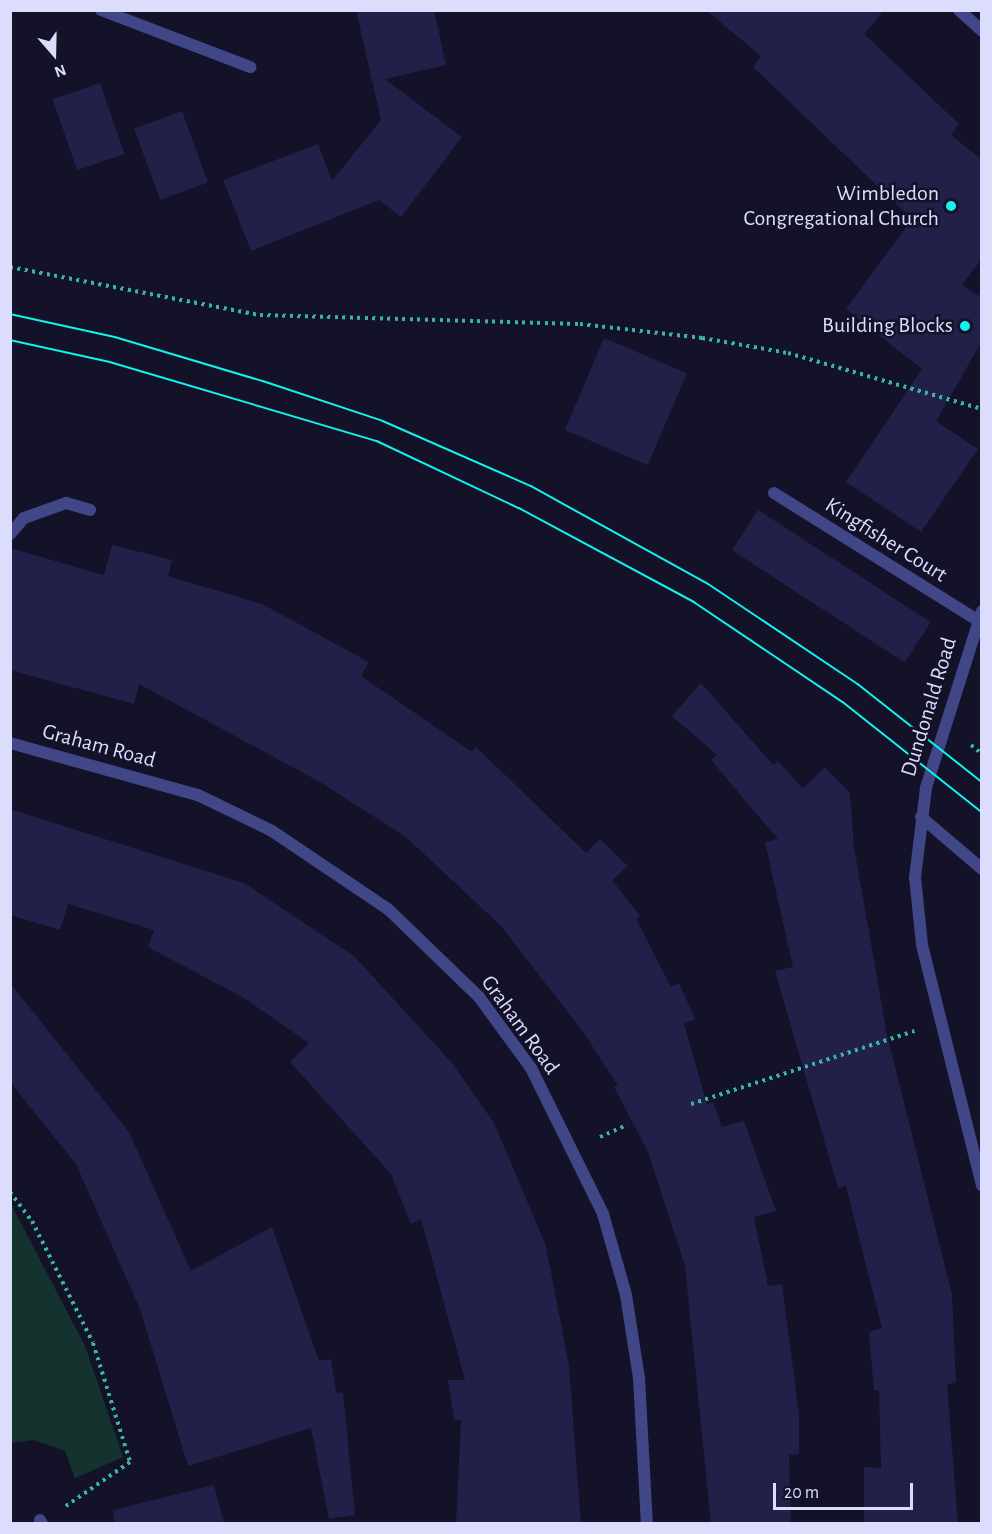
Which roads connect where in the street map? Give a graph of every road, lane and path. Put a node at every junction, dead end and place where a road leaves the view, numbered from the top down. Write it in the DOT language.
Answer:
graph roads {
  1 [pos="101,10"];
  2 [pos="959,10"];
  3 [pos="981,31"];
  4 [pos="250,68"];
  5 [pos="10,267"];
  6 [pos="981,409"];
  7 [pos="774,493"];
  8 [pos="90,510"];
  9 [pos="10,534"];
  10 [pos="979,615"];
  11 [pos="10,743"];
  12 [pos="921,818"];
  13 [pos="981,869"];
  14 [pos="941,1025"];
  15 [pos="691,1104"];
  16 [pos="981,1186"];
  17 [pos="10,1192"];
  18 [pos="41,1522"];
  19 [pos="647,1524"];
  1 -- 4 [label="street"];
  2 -- 3 [label="street"];
  5 -- 6 [label="path"];
  7 -- 10 [label="street, Kingfisher Court"];
  8 -- 9 [label="street"];
  10 -- 12 [label="street, Dundonald Road"];
  11 -- 19 [label="street, Graham Road"];
  12 -- 13 [label="street"];
  12 -- 14 [label="street, Dundonald Road"];
  14 -- 15 [label="path"];
  14 -- 16 [label="street, Dundonald Road"];
  17 -- 18 [label="path"];
}
